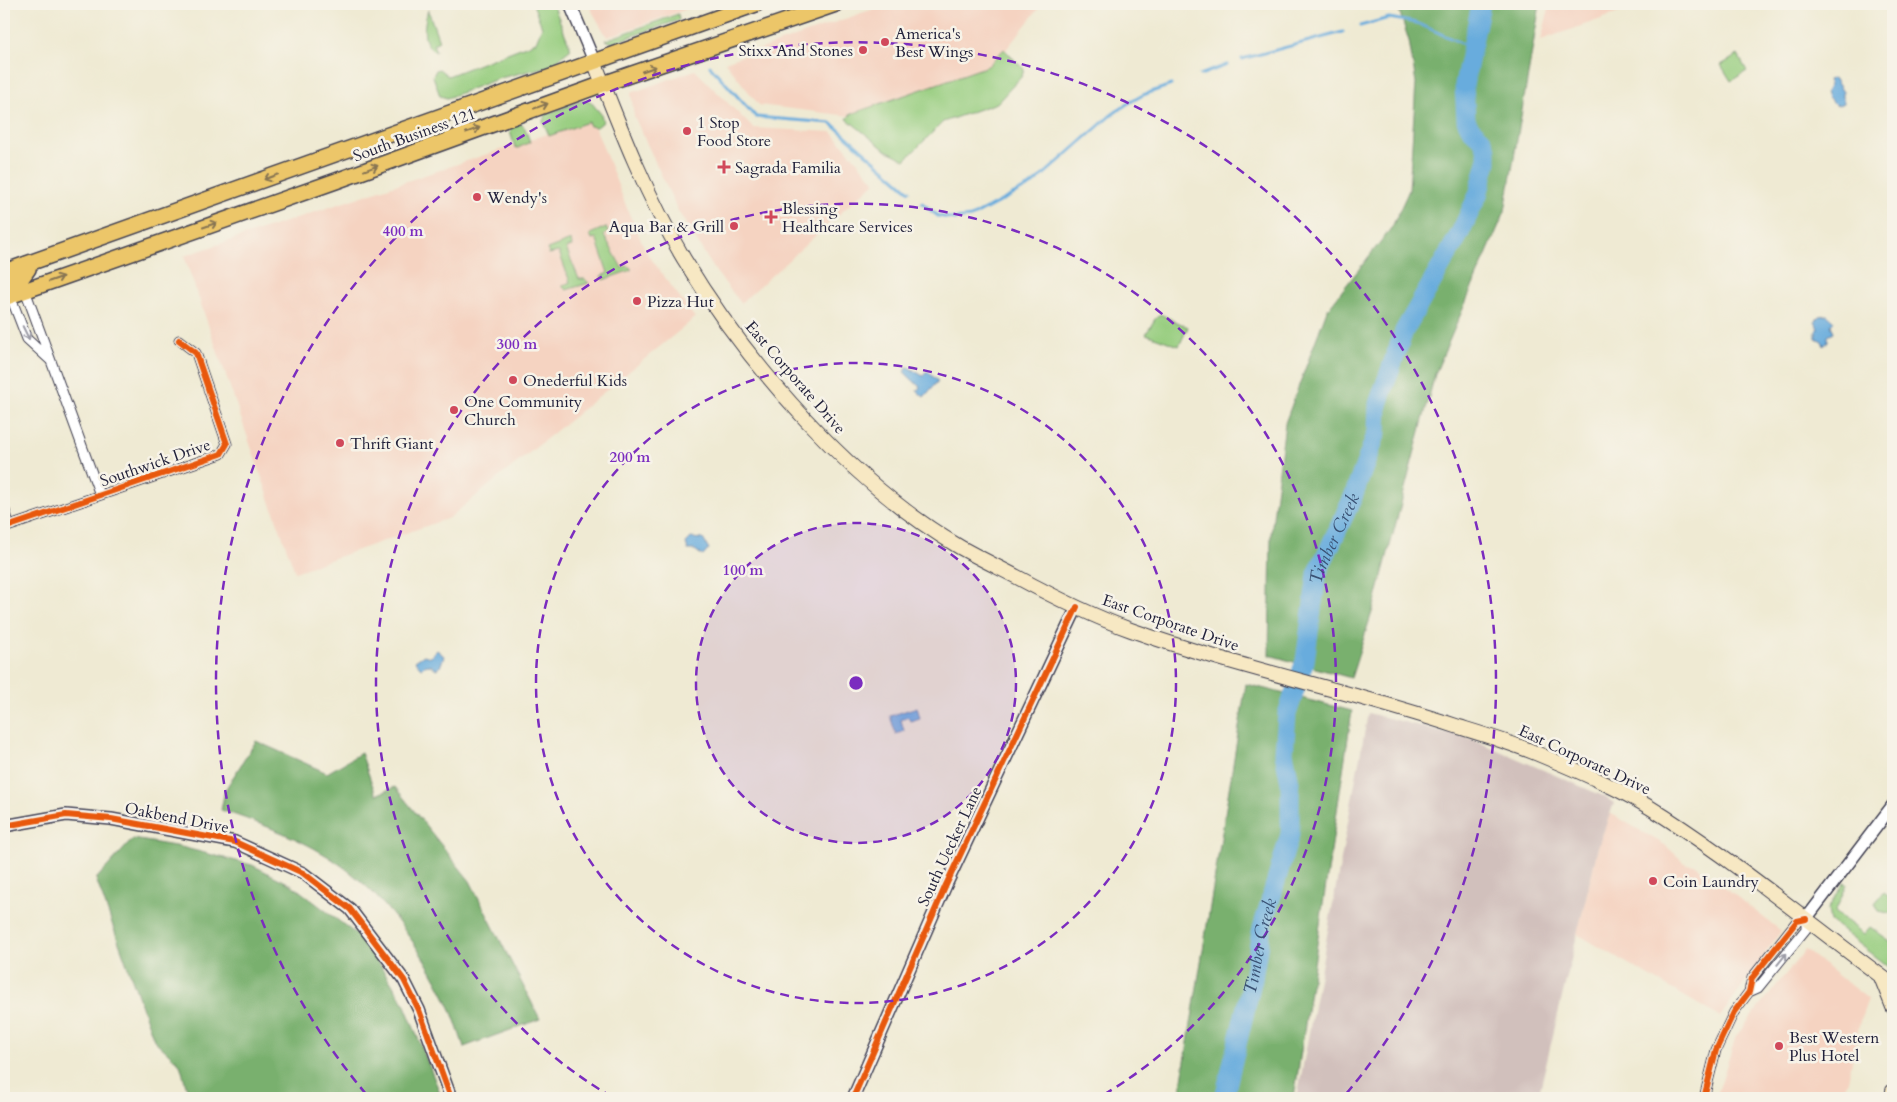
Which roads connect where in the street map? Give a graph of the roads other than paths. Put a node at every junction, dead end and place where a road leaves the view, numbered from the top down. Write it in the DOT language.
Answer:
graph roads {
  1 [pos="570,4"];
  2 [pos="756,4"];
  3 [pos="836,4"];
  4 [pos="594,61"];
  5 [pos="603,84"];
  6 [pos="317,160"];
  7 [pos="325,185"];
  8 [pos="26,264"];
  9 [pos="4,272"];
  10 [pos="25,290"];
  11 [pos="6,292"];
  12 [pos="179,340"];
  13 [pos="53,363"];
  14 [pos="100,495"];
  15 [pos="4,508"];
  16 [pos="7,527"];
  17 [pos="1077,607"];
  18 [pos="1893,805"];
  19 [pos="4,826"];
  20 [pos="1806,919"];
  21 [pos="1881,976"];
  22 [pos="1893,985"];
  23 [pos="1893,1007"];
  24 [pos="1893,1091"];
  25 [pos="451,1098"];
  26 [pos="852,1098"];
  27 [pos="1704,1098"];
  28 [pos="1892,1098"];
  1 -- 4 [label="street"];
  2 -- 4 [label="main road, South Business 121"];
  5 -- 3 [label="main road, South Business 121, one-way"];
  4 -- 5 [label="main road, East Corporate Drive"];
  4 -- 6 [label="main road, South Business 121"];
  7 -- 5 [label="main road, South Business 121, one-way"];
  5 -- 17 [label="main road, East Corporate Drive"];
  6 -- 7 [label="main road"];
  6 -- 8 [label="main road, South Business 121, one-way"];
  10 -- 7 [label="main road, South Business 121, one-way"];
  8 -- 9 [label="main road, South Business 121"];
  8 -- 11 [label="main road"];
  10 -- 11 [label="main road, South Business 121"];
  10 -- 13 [label="street"];
  11 -- 13 [label="street, one-way"];
  12 -- 14 [label="street, Southwick Drive"];
  13 -- 14 [label="street"];
  14 -- 16 [label="street, Southwick Drive"];
  15 -- 16 [label="street"];
  17 -- 20 [label="main road, East Corporate Drive"];
  17 -- 26 [label="street, South Uecker Lane"];
  18 -- 20 [label="street"];
  19 -- 25 [label="street, Oakbend Drive"];
  20 -- 21 [label="main road, East Corporate Drive"];
  20 -- 27 [label="street"];
  21 -- 22 [label="main road, East Corporate Drive"];
  21 -- 23 [label="main road"];
  24 -- 28 [label="main road"];
}
